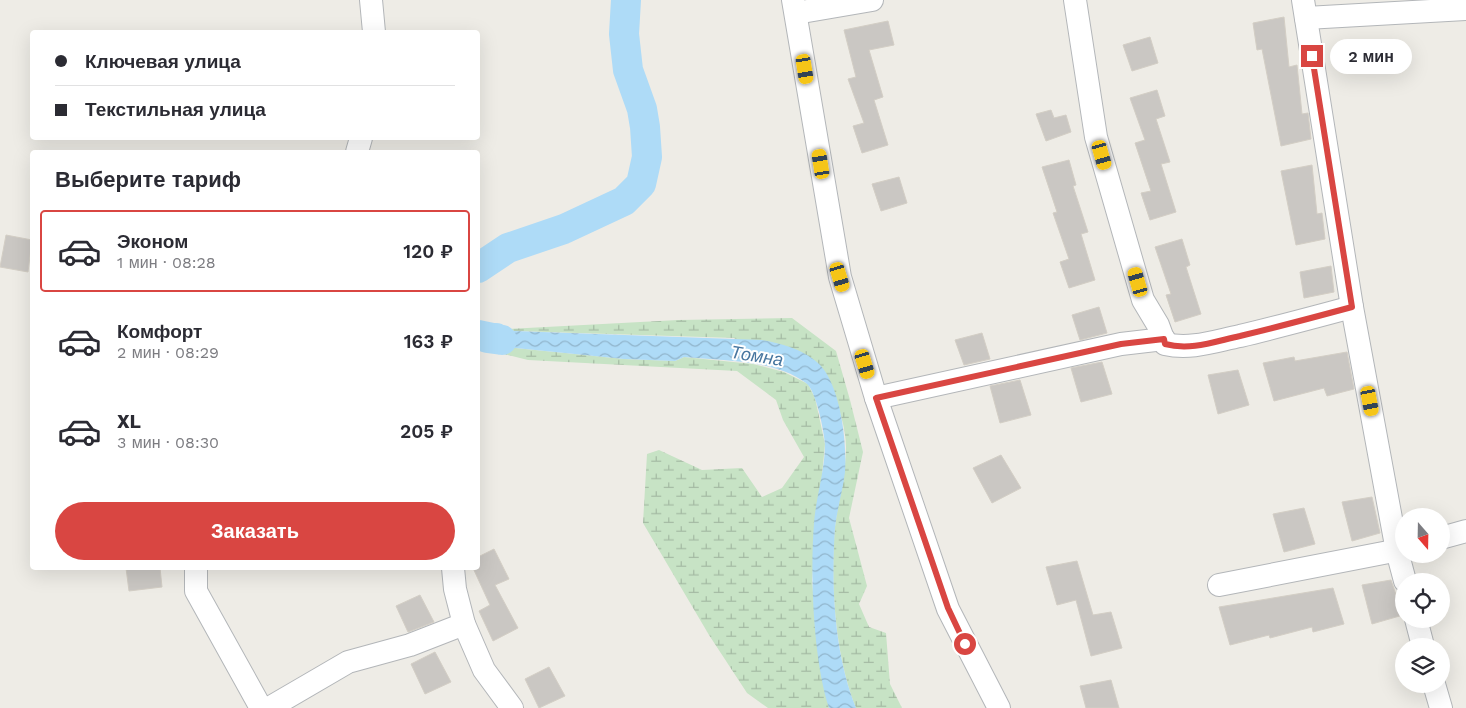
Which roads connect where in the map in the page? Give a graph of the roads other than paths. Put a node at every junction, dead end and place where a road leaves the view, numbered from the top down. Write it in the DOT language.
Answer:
graph roads {
  1 [pos="371,0"];
  2 [pos="872,0"];
  3 [pos="1075,0"];
  4 [pos="795,6"];
  5 [pos="1305,9"];
  6 [pos="1466,9"];
  7 [pos="374,30"];
  8 [pos="1352,307"];
  9 [pos="1164,339"];
  10 [pos="876,398"];
  11 [pos="1395,525"];
  12 [pos="1466,531"];
  13 [pos="1450,535"];
  14 [pos="1395,551"];
  15 [pos="196,570"];
  16 [pos="453,570"];
  17 [pos="1218,585"];
  18 [pos="464,624"];
  19 [pos="1436,693"];
  20 [pos="261,708"];
  21 [pos="269,708"];
  22 [pos="512,708"];
  23 [pos="999,708"];
  24 [pos="1440,708"];
  1 -- 7 [label="street"];
  2 -- 4 [label="street"];
  3 -- 9 [label="street"];
  4 -- 10 [label="street"];
  5 -- 6 [label="street"];
  5 -- 8 [label="street"];
  8 -- 9 [label="street"];
  8 -- 11 [label="street"];
  9 -- 10 [label="street"];
  10 -- 23 [label="street"];
  12 -- 13 [label="street"];
  14 -- 17 [label="street"];
  15 -- 20 [label="street"];
  16 -- 18 [label="street"];
  18 -- 21 [label="street"];
  18 -- 22 [label="street"];
  19 -- 24 [label="street"];
}
